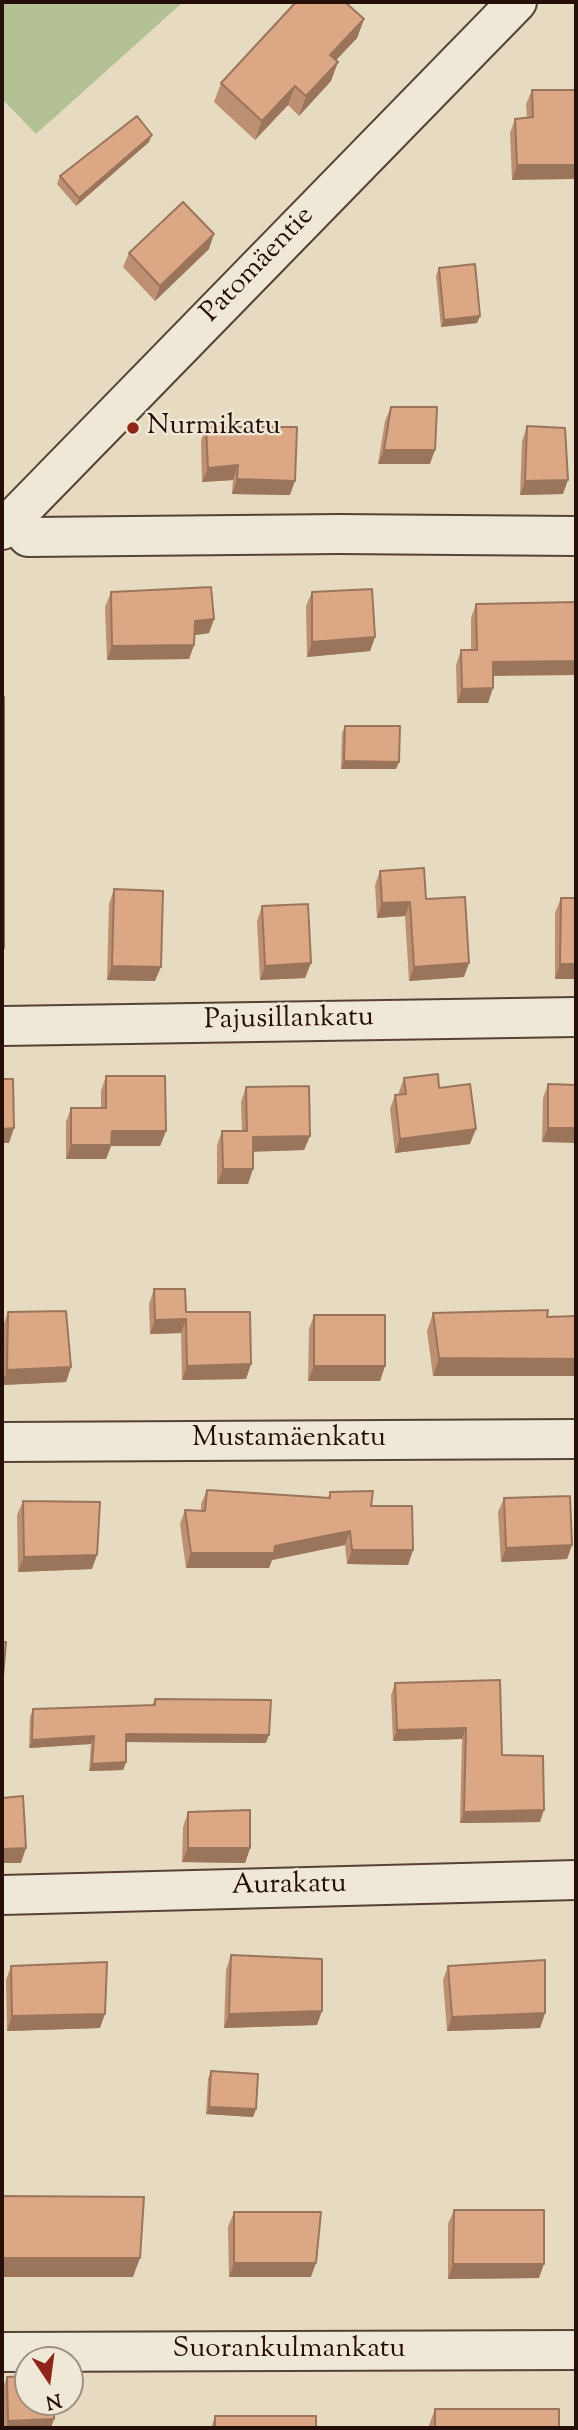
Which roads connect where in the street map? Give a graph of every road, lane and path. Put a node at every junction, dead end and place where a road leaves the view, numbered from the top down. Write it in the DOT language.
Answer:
graph roads {
  1 [pos="517,2"];
  2 [pos="7,524"];
  3 [pos="576,536"];
  4 [pos="576,1017"];
  5 [pos="2,1026"];
  6 [pos="576,1439"];
  7 [pos="2,1442"];
  8 [pos="576,1880"];
  9 [pos="2,1895"];
  10 [pos="576,2350"];
  11 [pos="2,2352"];
  1 -- 2 [label="street, Patomäentie"];
  2 -- 3 [label="street"];
  4 -- 5 [label="street, Pajusillankatu"];
  6 -- 7 [label="street, Mustamäenkatu"];
  8 -- 9 [label="street, Aurakatu"];
  10 -- 11 [label="street, Suorankulmankatu"];
}
